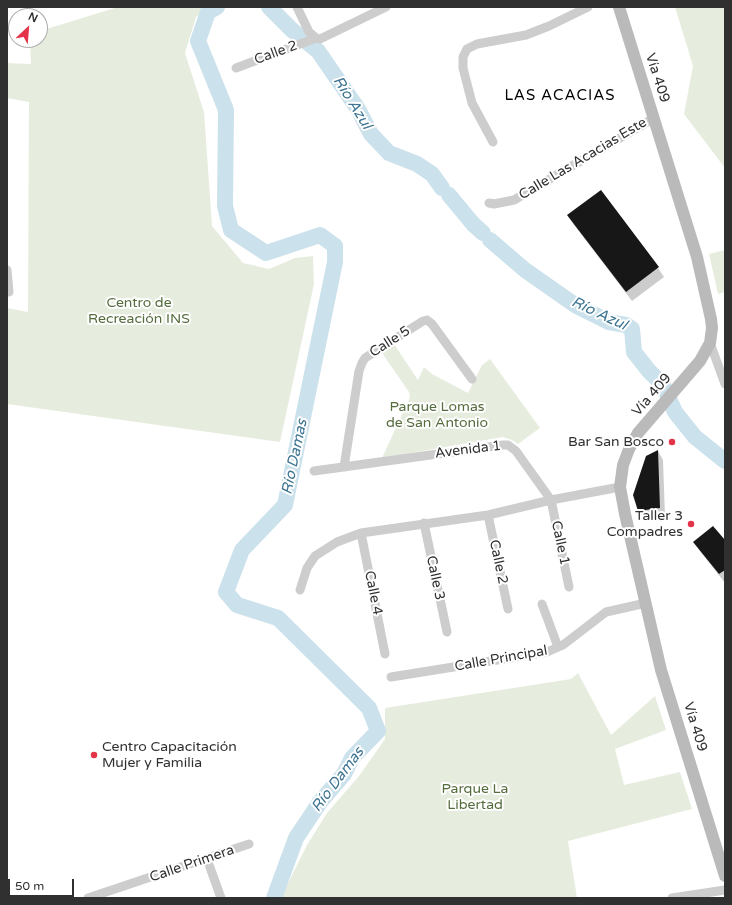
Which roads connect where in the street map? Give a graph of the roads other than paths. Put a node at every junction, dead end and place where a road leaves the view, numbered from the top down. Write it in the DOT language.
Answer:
graph roads {
  1 [pos="297,7"];
  2 [pos="386,7"];
  3 [pos="588,7"];
  4 [pos="618,7"];
  5 [pos="314,39"];
  6 [pos="236,68"];
  7 [pos="654,118"];
  8 [pos="493,142"];
  9 [pos="489,203"];
  10 [pos="7,270"];
  11 [pos="9,292"];
  12 [pos="710,342"];
  13 [pos="472,379"];
  14 [pos="725,384"];
  15 [pos="344,467"];
  16 [pos="314,471"];
  17 [pos="620,487"];
  18 [pos="551,500"];
  19 [pos="488,515"];
  20 [pos="424,523"];
  21 [pos="361,533"];
  22 [pos="569,587"];
  23 [pos="300,590"];
  24 [pos="646,603"];
  25 [pos="542,604"];
  26 [pos="508,609"];
  27 [pos="447,632"];
  28 [pos="558,647"];
  29 [pos="385,654"];
  30 [pos="391,677"];
  31 [pos="249,844"];
  32 [pos="207,859"];
  33 [pos="725,876"];
  34 [pos="725,890"];
  35 [pos="88,898"];
  36 [pos="221,898"];
  37 [pos="672,898"];
  1 -- 5 [label="street"];
  2 -- 5 [label="street, Calle 2"];
  3 -- 8 [label="street"];
  4 -- 7 [label="street, Vía 409"];
  5 -- 6 [label="street, Calle 2"];
  7 -- 9 [label="street, Calle Las Acacias Este"];
  7 -- 12 [label="street, Vía 409"];
  10 -- 11 [label="street"];
  12 -- 14 [label="street"];
  12 -- 17 [label="street, Vía 409"];
  13 -- 15 [label="street, Calle 5"];
  15 -- 16 [label="street, Avenida 1"];
  15 -- 18 [label="street, Avenida 1"];
  17 -- 18 [label="street"];
  17 -- 24 [label="street, Vía 409"];
  18 -- 19 [label="street"];
  18 -- 22 [label="street, Calle 1"];
  19 -- 20 [label="street"];
  19 -- 26 [label="street, Calle 2"];
  20 -- 21 [label="street"];
  20 -- 27 [label="street, Calle 3"];
  21 -- 23 [label="street"];
  21 -- 29 [label="street, Calle 4"];
  24 -- 28 [label="street, Calle Principal"];
  24 -- 33 [label="street, Vía 409"];
  25 -- 28 [label="street"];
  28 -- 30 [label="street, Calle Principal"];
  31 -- 32 [label="street, Calle Primera"];
  32 -- 35 [label="street, Calle Primera"];
  32 -- 36 [label="street"];
  34 -- 37 [label="street"];
}
